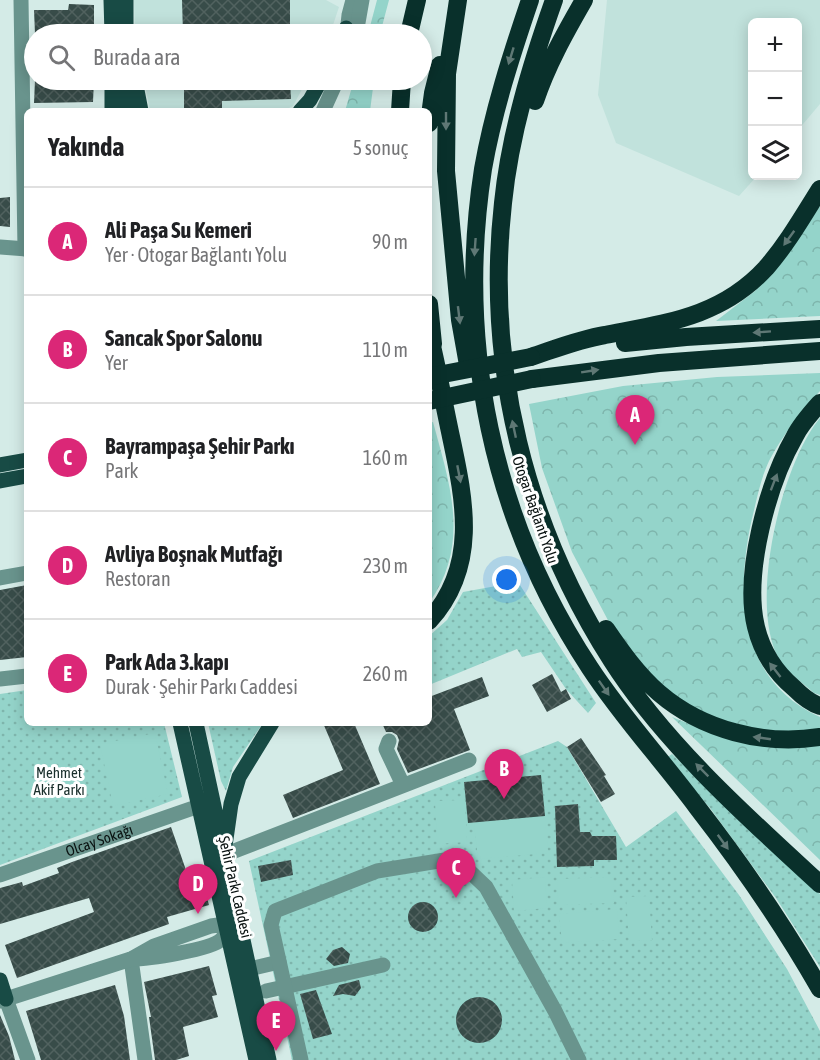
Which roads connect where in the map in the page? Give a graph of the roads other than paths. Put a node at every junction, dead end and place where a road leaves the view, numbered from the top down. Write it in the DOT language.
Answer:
graph roads {
  1 [pos="21,0"];
  2 [pos="111,0"];
  3 [pos="126,0"];
  4 [pos="353,0"];
  5 [pos="362,0"];
  6 [pos="417,0"];
  7 [pos="458,0"];
  8 [pos="530,0"];
  9 [pos="554,0"];
  10 [pos="584,0"];
  11 [pos="120,24"];
  12 [pos="124,24"];
  13 [pos="349,24"];
  14 [pos="353,24"];
  15 [pos="411,24"];
  16 [pos="112,90"];
  17 [pos="126,90"];
  18 [pos="137,90"];
  19 [pos="316,90"];
  20 [pos="333,90"];
  21 [pos="401,90"];
  22 [pos="112,108"];
  23 [pos="127,108"];
  24 [pos="140,108"];
  25 [pos="303,108"];
  26 [pos="325,108"];
  27 [pos="400,108"];
  28 [pos="431,108"];
  29 [pos="24,149"];
  30 [pos="820,189"];
  31 [pos="0,247"];
  32 [pos="24,249"];
  33 [pos="500,249"];
  34 [pos="820,329"];
  35 [pos="432,330"];
  36 [pos="432,344"];
  37 [pos="820,351"];
  38 [pos="435,355"];
  39 [pos="531,357"];
  40 [pos="432,377"];
  41 [pos="432,400"];
  42 [pos="820,403"];
  43 [pos="487,419"];
  44 [pos="24,461"];
  45 [pos="0,465"];
  46 [pos="24,477"];
  47 [pos="0,481"];
  48 [pos="559,564"];
  49 [pos="24,574"];
  50 [pos="0,578"];
  51 [pos="432,618"];
  52 [pos="24,676"];
  53 [pos="0,679"];
  54 [pos="820,706"];
  55 [pos="181,726"];
  56 [pos="197,726"];
  57 [pos="270,726"];
  58 [pos="820,737"];
  59 [pos="389,741"];
  60 [pos="469,760"];
  61 [pos="403,785"];
  62 [pos="199,806"];
  63 [pos="224,855"];
  64 [pos="0,875"];
  65 [pos="820,884"];
  66 [pos="233,929"];
  67 [pos="131,959"];
  68 [pos="279,962"];
  69 [pos="383,965"];
  70 [pos="249,969"];
  71 [pos="0,980"];
  72 [pos="284,987"];
  73 [pos="820,989"];
  74 [pos="266,991"];
  75 [pos="3,1000"];
  76 [pos="28,1060"];
  77 [pos="145,1060"];
  78 [pos="256,1060"];
  79 [pos="269,1060"];
  80 [pos="301,1060"];
  81 [pos="579,1060"];
  1 -- 29 [label="street"];
  2 -- 11 [label="main road"];
  3 -- 12 [label="main road"];
  4 -- 13 [label="street"];
  5 -- 14 [label="street"];
  6 -- 15 [label="highway"];
  7 -- 28 [label="highway"];
  7 -- 43 [label="highway, one-way"];
  8 -- 43 [label="highway, Otogar Bağlantı Yolu, one-way"];
  9 -- 33 [label="highway, Otogar Bağlantı Yolu"];
  10 -- 33 [label="highway"];
  16 -- 22 [label="main road"];
  17 -- 23 [label="main road"];
  18 -- 24 [label="main road"];
  19 -- 25 [label="main road"];
  20 -- 26 [label="street"];
  21 -- 27 [label="highway"];
  30 -- 39 [label="highway, one-way"];
  31 -- 32 [label="street"];
  48 -- 33 [label="highway, Otogar Bağlantı Yolu, one-way"];
  34 -- 39 [label="highway, one-way"];
  35 -- 38 [label="highway"];
  36 -- 38 [label="highway"];
  41 -- 37 [label="highway, one-way, bridge"];
  38 -- 51 [label="highway, one-way"];
  39 -- 40 [label="highway, bridge"];
  54 -- 42 [label="highway, one-way"];
  43 -- 73 [label="highway, Otogar Bağlantı Yolu, one-way"];
  44 -- 45 [label="main road"];
  46 -- 47 [label="main road"];
  58 -- 48 [label="highway, one-way"];
  65 -- 48 [label="highway, Otogar Bağlantı Yolu, one-way"];
  49 -- 50 [label="street"];
  52 -- 53 [label="street"];
  55 -- 62 [label="main road, Şehir Parkı Caddesi"];
  56 -- 63 [label="main road, Şehir Parkı Caddesi"];
  57 -- 63 [label="main road"];
  59 -- 61 [label="street"];
  60 -- 61 [label="street"];
  61 -- 63 [label="street"];
  62 -- 64 [label="street, Olcay Sokağı"];
  62 -- 66 [label="main road, Şehir Parkı Caddesi"];
  63 -- 66 [label="main road, Şehir Parkı Caddesi"];
  66 -- 67 [label="street"];
  66 -- 70 [label="main road, Şehir Parkı Caddesi"];
  66 -- 78 [label="main road, Şehir Parkı Caddesi"];
  67 -- 75 [label="street"];
  67 -- 77 [label="street"];
  68 -- 70 [label="street"];
  68 -- 72 [label="street"];
  68 -- 81 [label="street"];
  69 -- 72 [label="street"];
  70 -- 79 [label="main road, Şehir Parkı Caddesi"];
  71 -- 75 [label="main road"];
  72 -- 74 [label="street"];
  72 -- 80 [label="street"];
  75 -- 76 [label="street"];
}
